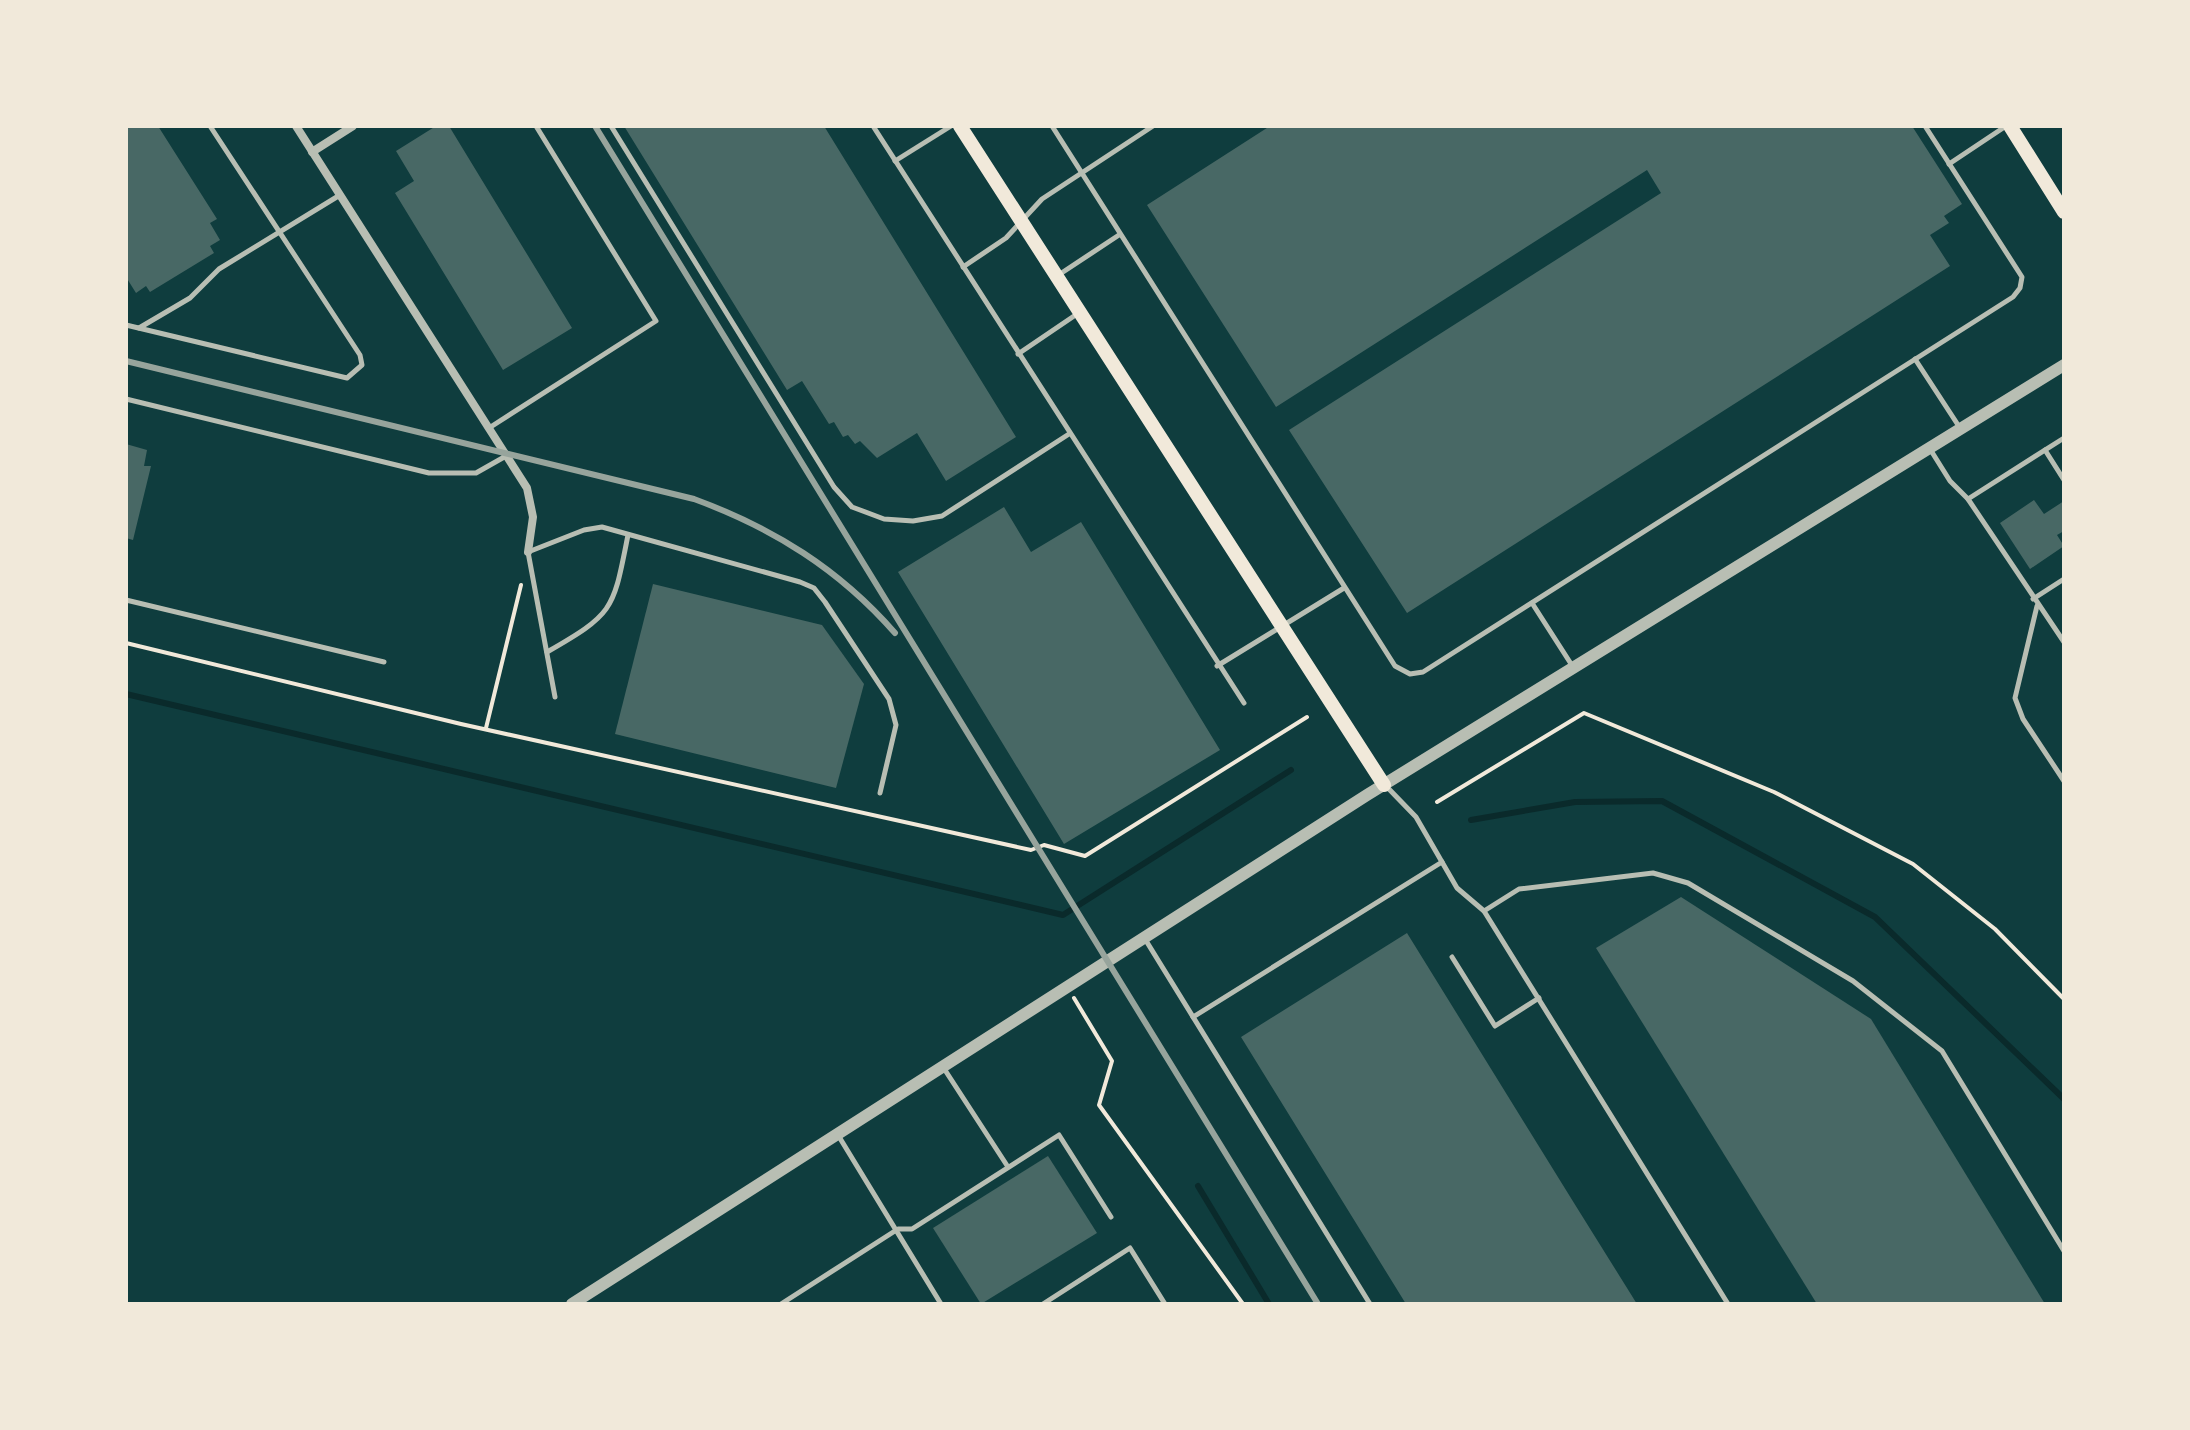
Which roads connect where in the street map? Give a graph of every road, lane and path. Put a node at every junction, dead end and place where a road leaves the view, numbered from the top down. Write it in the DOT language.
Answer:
graph roads {
  1 [pos="210,126"];
  2 [pos="296,126"];
  3 [pos="353,126"];
  4 [pos="536,126"];
  5 [pos="611,126"];
  6 [pos="873,126"];
  7 [pos="951,126"];
  8 [pos="960,126"];
  9 [pos="1052,126"];
  10 [pos="1153,126"];
  11 [pos="1925,126"];
  12 [pos="2008,126"];
  13 [pos="312,152"];
  14 [pos="895,161"];
  15 [pos="1949,164"];
  16 [pos="1082,173"];
  17 [pos="2060,194"];
  18 [pos="341,195"];
  19 [pos="2064,212"];
  20 [pos="1022,223"];
  21 [pos="280,233"];
  22 [pos="1119,235"];
  23 [pos="963,267"];
  24 [pos="1057,276"];
  25 [pos="1080,313"];
  26 [pos="126,325"];
  27 [pos="139,328"];
  28 [pos="1018,354"];
  29 [pos="1915,359"];
  30 [pos="2064,365"];
  31 [pos="126,399"];
  32 [pos="489,428"];
  33 [pos="1960,429"];
  34 [pos="1069,434"];
  35 [pos="2064,438"];
  36 [pos="1930,448"];
  37 [pos="2045,450"];
  38 [pos="507,455"];
  39 [pos="2064,480"];
  40 [pos="1968,499"];
  41 [pos="628,535"];
  42 [pos="528,552"];
  43 [pos="2064,579"];
  44 [pos="522,580"];
  45 [pos="1344,588"];
  46 [pos="2033,599"];
  47 [pos="126,600"];
  48 [pos="1532,603"];
  49 [pos="2038,605"];
  50 [pos="1283,628"];
  51 [pos="2064,642"];
  52 [pos="126,643"];
  53 [pos="547,652"];
  54 [pos="384,662"];
  55 [pos="1217,666"];
  56 [pos="1573,668"];
  57 [pos="555,697"];
  58 [pos="1244,703"];
  59 [pos="1307,717"];
  60 [pos="486,729"];
  61 [pos="2064,781"];
  62 [pos="1384,785"];
  63 [pos="880,793"];
  64 [pos="1437,802"];
  65 [pos="1442,862"];
  66 [pos="1484,911"];
  67 [pos="1144,938"];
  68 [pos="1452,957"];
  69 [pos="1067,987"];
  70 [pos="1539,998"];
  71 [pos="2064,999"];
  72 [pos="1193,1017"];
  73 [pos="943,1067"];
  74 [pos="837,1134"];
  75 [pos="1008,1167"];
  76 [pos="1111,1217"];
  77 [pos="898,1229"];
  78 [pos="2064,1251"];
  79 [pos="572,1304"];
  80 [pos="781,1304"];
  81 [pos="941,1304"];
  82 [pos="1043,1304"];
  83 [pos="1165,1304"];
  84 [pos="1243,1304"];
  85 [pos="1370,1304"];
  86 [pos="1728,1304"];
  1 -- 21 [label="lane"];
  2 -- 13 [label="street"];
  3 -- 13 [label="street"];
  4 -- 32 [label="lane"];
  5 -- 34 [label="lane"];
  6 -- 14 [label="lane"];
  7 -- 14 [label="lane"];
  8 -- 20 [label="main road"];
  9 -- 16 [label="lane"];
  10 -- 16 [label="lane"];
  11 -- 15 [label="lane"];
  12 -- 15 [label="lane"];
  12 -- 17 [label="main road"];
  13 -- 18 [label="street"];
  14 -- 23 [label="lane"];
  15 -- 29 [label="lane"];
  16 -- 20 [label="lane"];
  16 -- 22 [label="lane"];
  17 -- 19 [label="main road"];
  18 -- 21 [label="lane"];
  18 -- 32 [label="street"];
  20 -- 23 [label="lane"];
  20 -- 24 [label="main road"];
  21 -- 27 [label="lane"];
  21 -- 27 [label="lane"];
  22 -- 24 [label="lane"];
  22 -- 45 [label="lane"];
  23 -- 28 [label="lane"];
  24 -- 25 [label="main road"];
  25 -- 28 [label="lane"];
  25 -- 50 [label="main road"];
  26 -- 27 [label="lane"];
  28 -- 34 [label="lane"];
  29 -- 33 [label="lane"];
  29 -- 48 [label="lane"];
  30 -- 33 [label="street"];
  31 -- 38 [label="lane"];
  32 -- 38 [label="street"];
  33 -- 36 [label="street"];
  34 -- 55 [label="lane"];
  35 -- 37 [label="lane"];
  36 -- 40 [label="lane"];
  36 -- 56 [label="street"];
  37 -- 39 [label="lane"];
  37 -- 40 [label="lane"];
  38 -- 42 [label="street"];
  40 -- 46 [label="lane"];
  41 -- 42 [label="lane"];
  41 -- 53 [label="lane"];
  41 -- 63 [label="lane"];
  42 -- 53 [label="lane"];
  43 -- 46 [label="lane"];
  44 -- 60 [label="path"];
  45 -- 48 [label="lane"];
  45 -- 50 [label="lane"];
  46 -- 49 [label="lane"];
  47 -- 54 [label="lane"];
  48 -- 56 [label="lane"];
  49 -- 51 [label="lane"];
  49 -- 61 [label="lane"];
  50 -- 55 [label="lane"];
  50 -- 62 [label="main road"];
  52 -- 60 [label="path"];
  53 -- 57 [label="lane"];
  55 -- 58 [label="lane"];
  56 -- 62 [label="street"];
  59 -- 60 [label="path"];
  62 -- 65 [label="lane"];
  62 -- 67 [label="street"];
  64 -- 71 [label="path"];
  65 -- 66 [label="lane"];
  65 -- 72 [label="lane"];
  66 -- 70 [label="lane"];
  66 -- 78 [label="lane"];
  67 -- 69 [label="street"];
  67 -- 72 [label="lane"];
  68 -- 70 [label="lane"];
  69 -- 73 [label="street"];
  69 -- 84 [label="path"];
  70 -- 86 [label="lane"];
  72 -- 85 [label="lane"];
  73 -- 74 [label="street"];
  73 -- 75 [label="lane"];
  74 -- 77 [label="lane"];
  74 -- 79 [label="street"];
  75 -- 76 [label="lane"];
  75 -- 77 [label="lane"];
  77 -- 80 [label="lane"];
  77 -- 81 [label="lane"];
  82 -- 83 [label="lane"];
}
